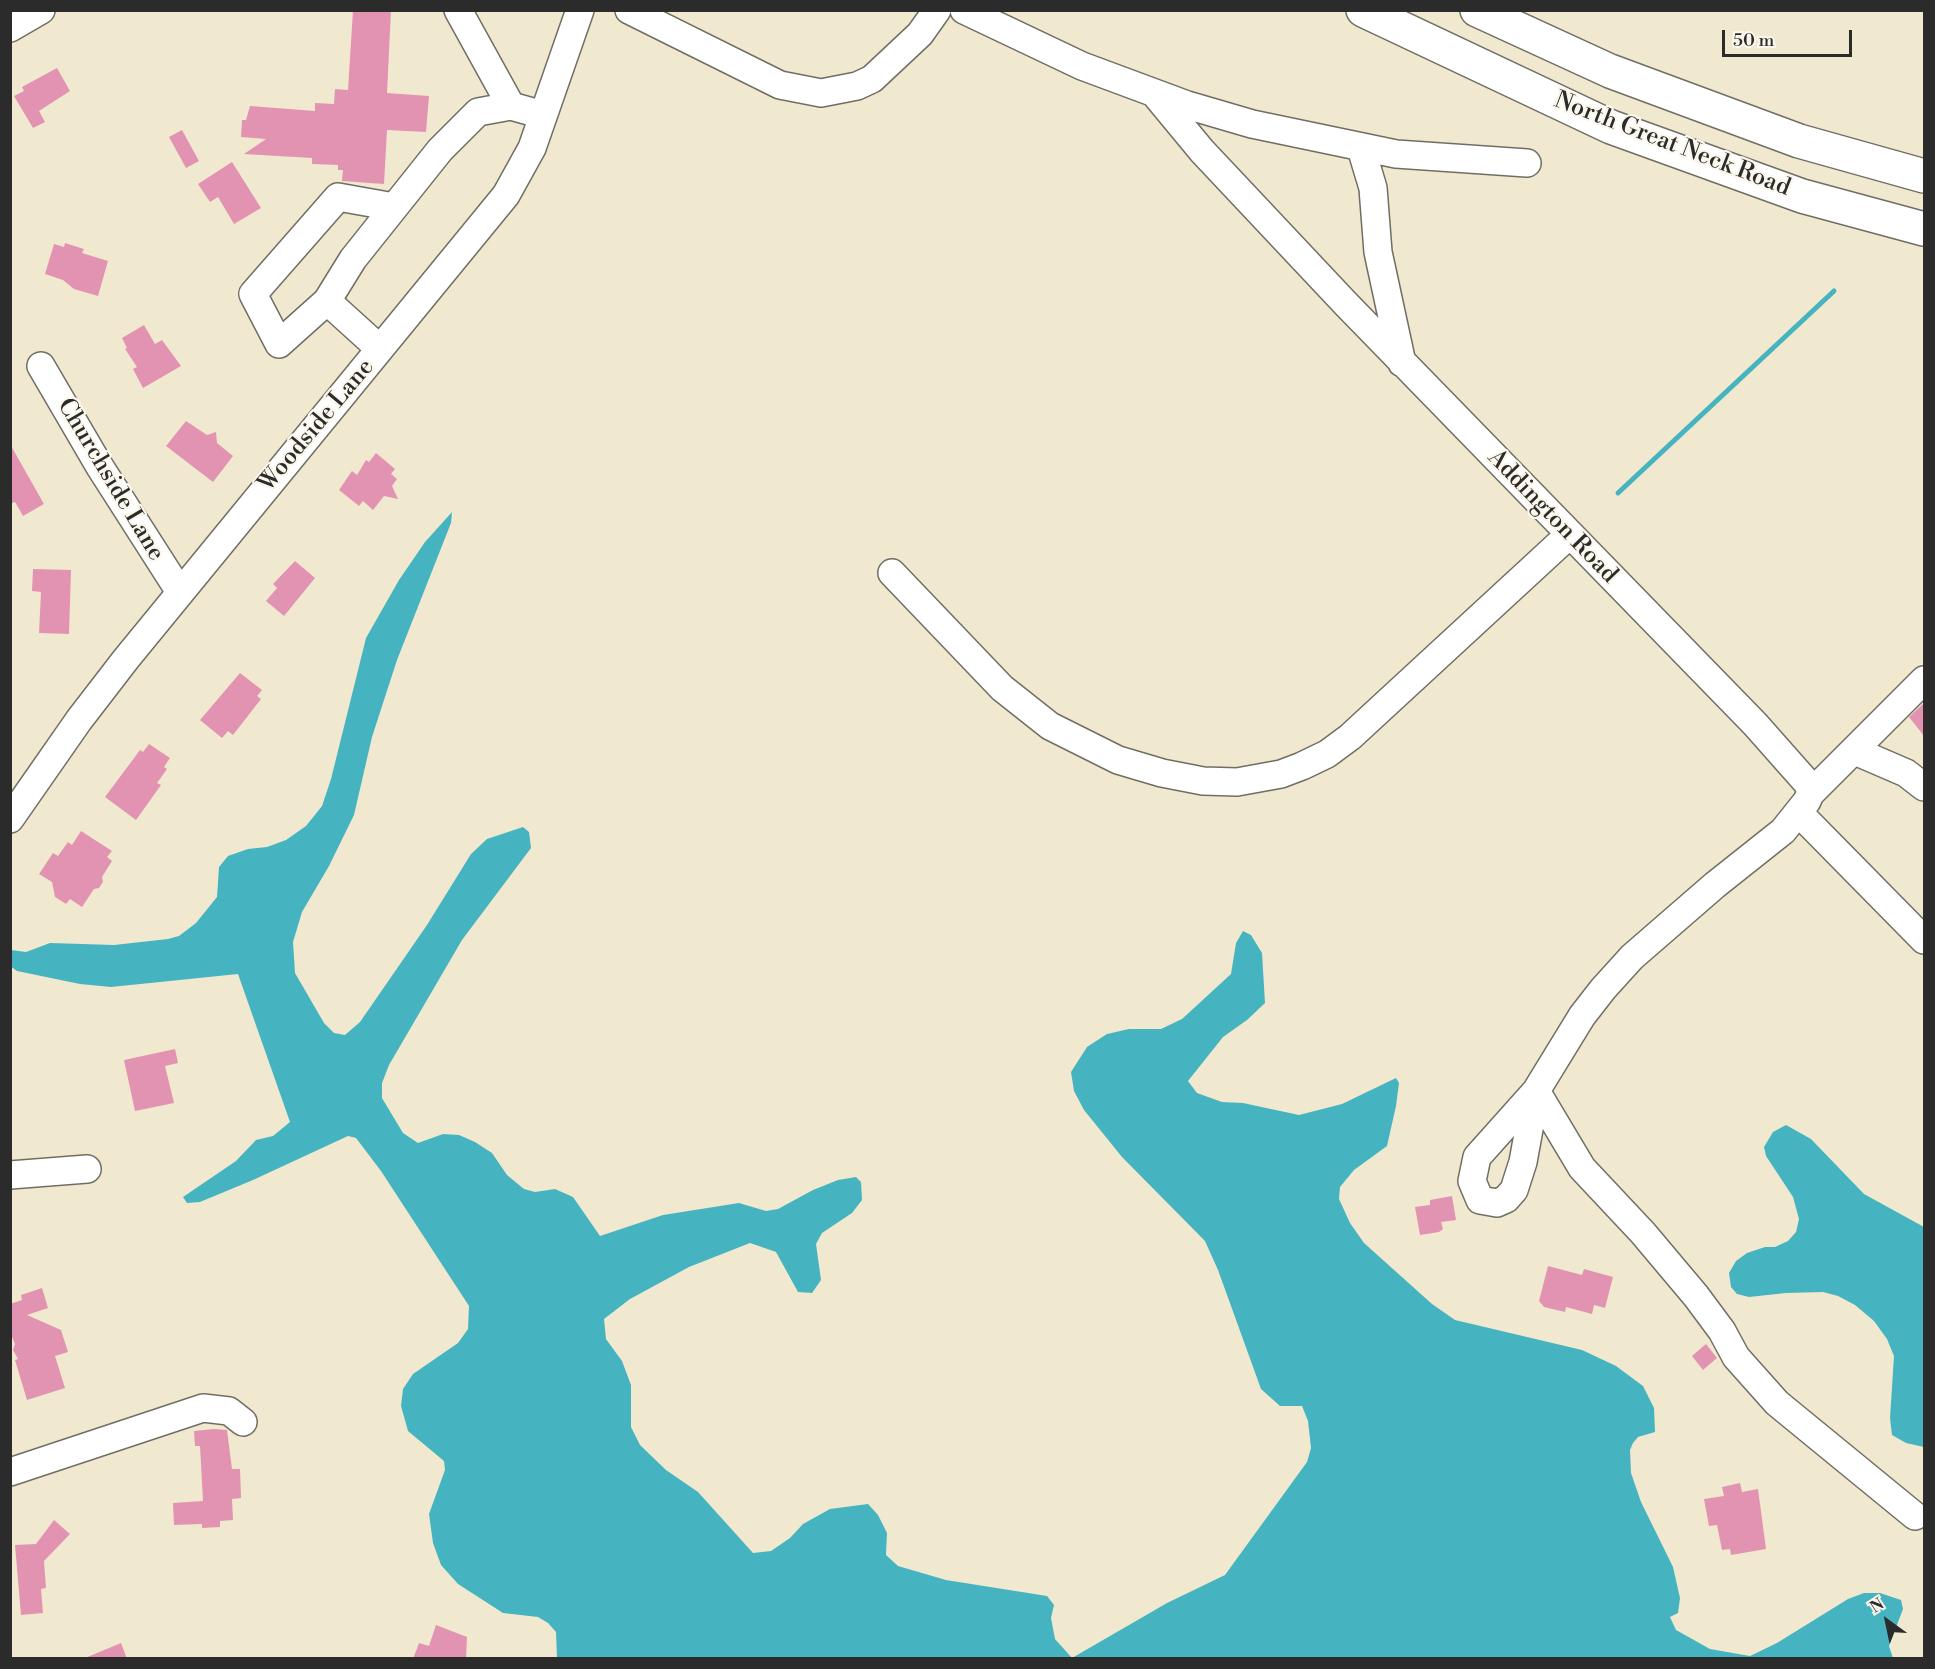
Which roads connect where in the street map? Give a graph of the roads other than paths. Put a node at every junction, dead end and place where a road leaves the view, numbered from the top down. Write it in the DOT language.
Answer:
graph roads {
  1 [pos="41,10"];
  2 [pos="458,10"];
  3 [pos="580,10"];
  4 [pos="629,10"];
  5 [pos="937,10"];
  6 [pos="964,10"];
  7 [pos="1363,10"];
  8 [pos="1477,10"];
  9 [pos="10,28"];
  10 [pos="1154,93"];
  11 [pos="512,106"];
  12 [pos="543,115"];
  13 [pos="1361,148"];
  14 [pos="1527,163"];
  15 [pos="1924,176"];
  16 [pos="394,207"];
  17 [pos="1924,229"];
  18 [pos="327,301"];
  19 [pos="380,349"];
  20 [pos="1402,363"];
  21 [pos="41,366"];
  22 [pos="1569,535"];
  23 [pos="892,573"];
  24 [pos="180,592"];
  25 [pos="1924,680"];
  26 [pos="1855,751"];
  27 [pos="1924,787"];
  28 [pos="1805,804"];
  29 [pos="10,819"];
  30 [pos="1924,940"];
  31 [pos="87,1169"];
  32 [pos="10,1175"];
  33 [pos="243,1422"];
  34 [pos="10,1472"];
  35 [pos="1915,1516"];
  1 -- 9 [label="street"];
  2 -- 11 [label="street"];
  3 -- 12 [label="street, Woodside Lane"];
  4 -- 5 [label="street"];
  6 -- 10 [label="street"];
  7 -- 17 [label="main road, North Great Neck Road"];
  8 -- 15 [label="main road, North Great Neck Road"];
  10 -- 13 [label="street"];
  10 -- 20 [label="street, Addington Road"];
  11 -- 12 [label="street"];
  11 -- 16 [label="street"];
  12 -- 19 [label="street, Woodside Lane"];
  13 -- 14 [label="street"];
  13 -- 20 [label="street"];
  16 -- 18 [label="street"];
  16 -- 18 [label="street"];
  18 -- 19 [label="street"];
  19 -- 24 [label="street, Woodside Lane"];
  20 -- 22 [label="street, Addington Road"];
  21 -- 24 [label="street, Churchside Lane"];
  22 -- 23 [label="street"];
  22 -- 28 [label="street, Addington Road"];
  24 -- 29 [label="street, Woodside Lane"];
  25 -- 26 [label="street"];
  26 -- 27 [label="street"];
  26 -- 28 [label="street"];
  28 -- 30 [label="street, Addington Road"];
  28 -- 35 [label="street"];
  31 -- 32 [label="street"];
  33 -- 34 [label="street"];
}
